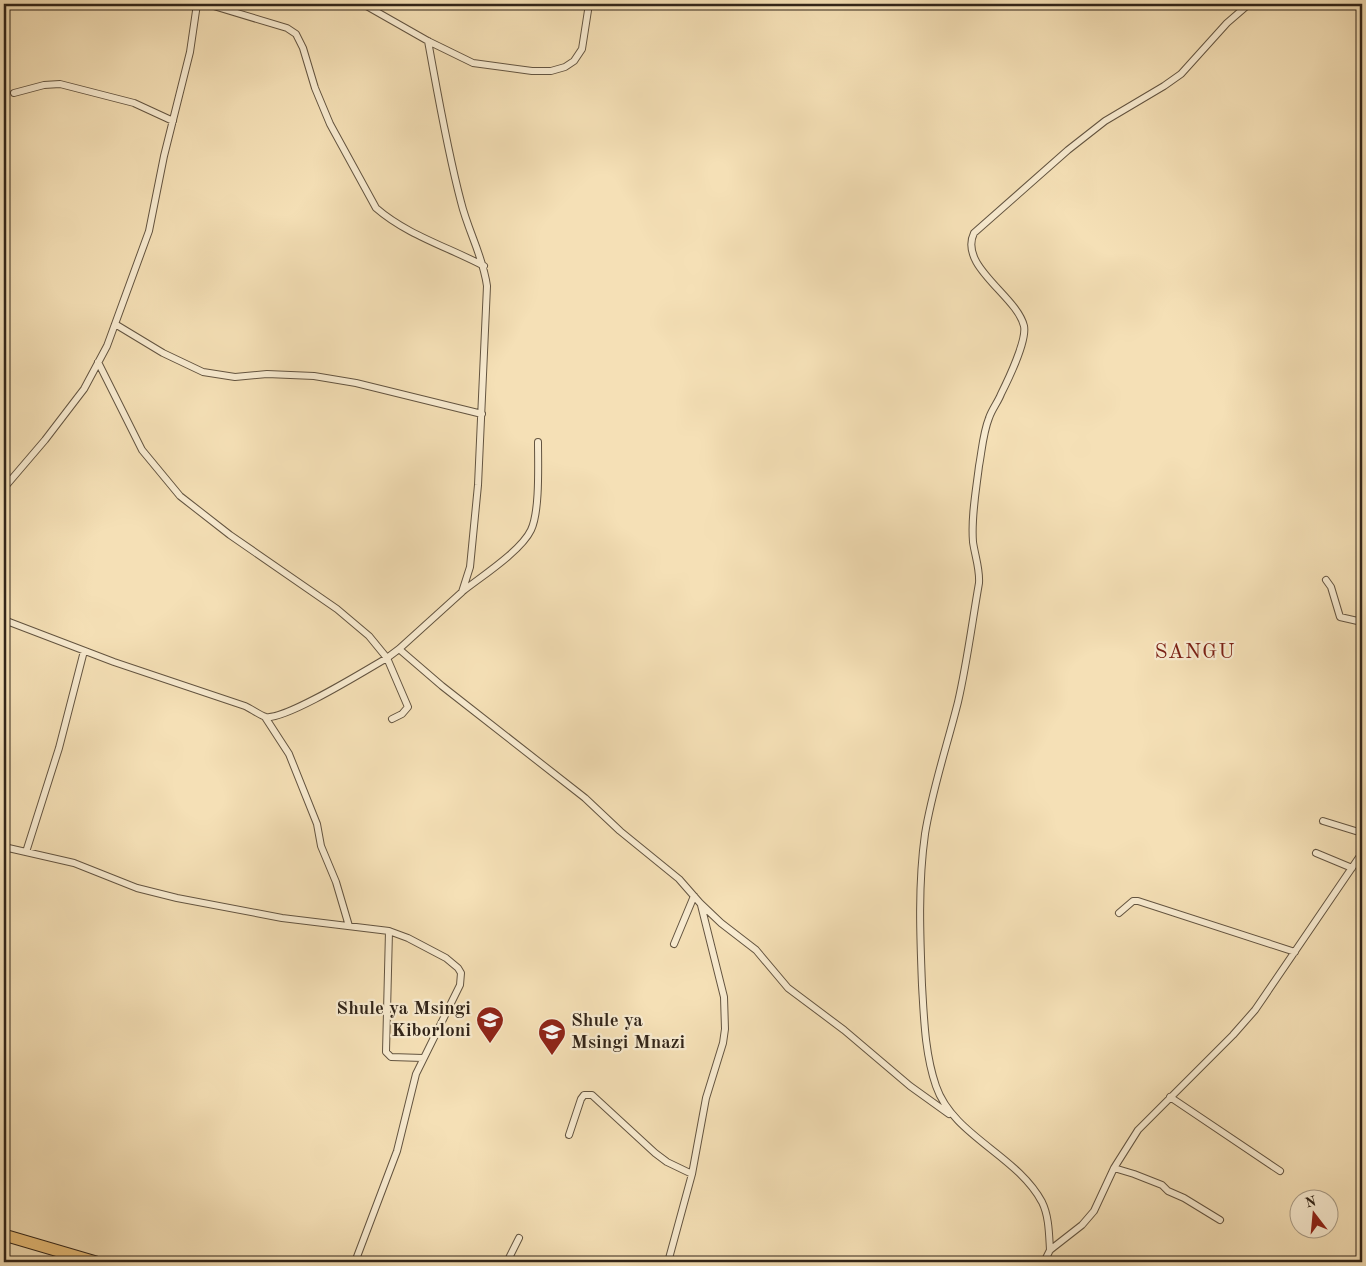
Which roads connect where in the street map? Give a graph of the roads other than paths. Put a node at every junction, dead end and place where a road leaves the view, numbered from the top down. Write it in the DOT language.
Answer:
graph roads {
  1 [pos="197,4"];
  2 [pos="207,4"];
  3 [pos="363,4"];
  4 [pos="589,4"];
  5 [pos="1249,4"];
  6 [pos="428,41"];
  7 [pos="14,94"];
  8 [pos="173,121"];
  9 [pos="484,266"];
  10 [pos="115,324"];
  11 [pos="98,362"];
  12 [pos="482,414"];
  13 [pos="538,442"];
  14 [pos="4,488"];
  15 [pos="1326,580"];
  16 [pos="462,592"];
  17 [pos="4,620"];
  18 [pos="1362,622"];
  19 [pos="399,649"];
  20 [pos="84,651"];
  21 [pos="387,658"];
  22 [pos="265,717"];
  23 [pos="392,719"];
  24 [pos="1323,821"];
  25 [pos="1362,833"];
  26 [pos="4,847"];
  27 [pos="26,852"];
  28 [pos="1316,853"];
  29 [pos="1362,853"];
  30 [pos="1352,868"];
  31 [pos="694,896"];
  32 [pos="700,903"];
  33 [pos="1118,913"];
  34 [pos="349,926"];
  35 [pos="389,931"];
  36 [pos="674,944"];
  37 [pos="1295,952"];
  38 [pos="423,1058"];
  39 [pos="1170,1097"];
  40 [pos="954,1118"];
  41 [pos="568,1135"];
  42 [pos="1114,1168"];
  43 [pos="1280,1171"];
  44 [pos="692,1174"];
  45 [pos="1220,1220"];
  46 [pos="4,1235"];
  47 [pos="518,1238"];
  48 [pos="1050,1250"];
  49 [pos="4,1259"];
  50 [pos="72,1260"];
  51 [pos="19,1262"];
  52 [pos="96,1262"];
  53 [pos="355,1262"];
  54 [pos="507,1262"];
  55 [pos="668,1262"];
  56 [pos="1044,1262"];
  1 -- 8 [label="street"];
  2 -- 9 [label="street"];
  3 -- 6 [label="street"];
  4 -- 6 [label="street"];
  5 -- 40 [label="street"];
  6 -- 9 [label="street"];
  7 -- 8 [label="street"];
  8 -- 10 [label="street"];
  9 -- 12 [label="street"];
  10 -- 11 [label="street"];
  10 -- 12 [label="street"];
  11 -- 14 [label="street"];
  11 -- 21 [label="street"];
  12 -- 16 [label="street"];
  13 -- 16 [label="street"];
  15 -- 18 [label="street"];
  16 -- 19 [label="street"];
  17 -- 20 [label="street"];
  19 -- 21 [label="street"];
  19 -- 31 [label="street"];
  20 -- 22 [label="street"];
  20 -- 27 [label="street"];
  21 -- 22 [label="street"];
  21 -- 23 [label="street"];
  22 -- 34 [label="street"];
  24 -- 25 [label="street"];
  26 -- 27 [label="street"];
  27 -- 34 [label="street"];
  28 -- 30 [label="street"];
  29 -- 30 [label="street"];
  30 -- 37 [label="street"];
  31 -- 32 [label="street"];
  31 -- 36 [label="street"];
  32 -- 40 [label="street"];
  32 -- 44 [label="street"];
  33 -- 37 [label="street"];
  34 -- 35 [label="street"];
  35 -- 38 [label="street"];
  35 -- 38 [label="street"];
  37 -- 39 [label="street"];
  38 -- 53 [label="street"];
  39 -- 42 [label="street"];
  39 -- 43 [label="street"];
  40 -- 48 [label="street"];
  41 -- 44 [label="street"];
  42 -- 45 [label="street"];
  42 -- 48 [label="street"];
  44 -- 55 [label="street"];
  46 -- 50 [label="highway"];
  47 -- 54 [label="street"];
  48 -- 56 [label="street"];
  49 -- 51 [label="street"];
  50 -- 52 [label="highway"];
}
